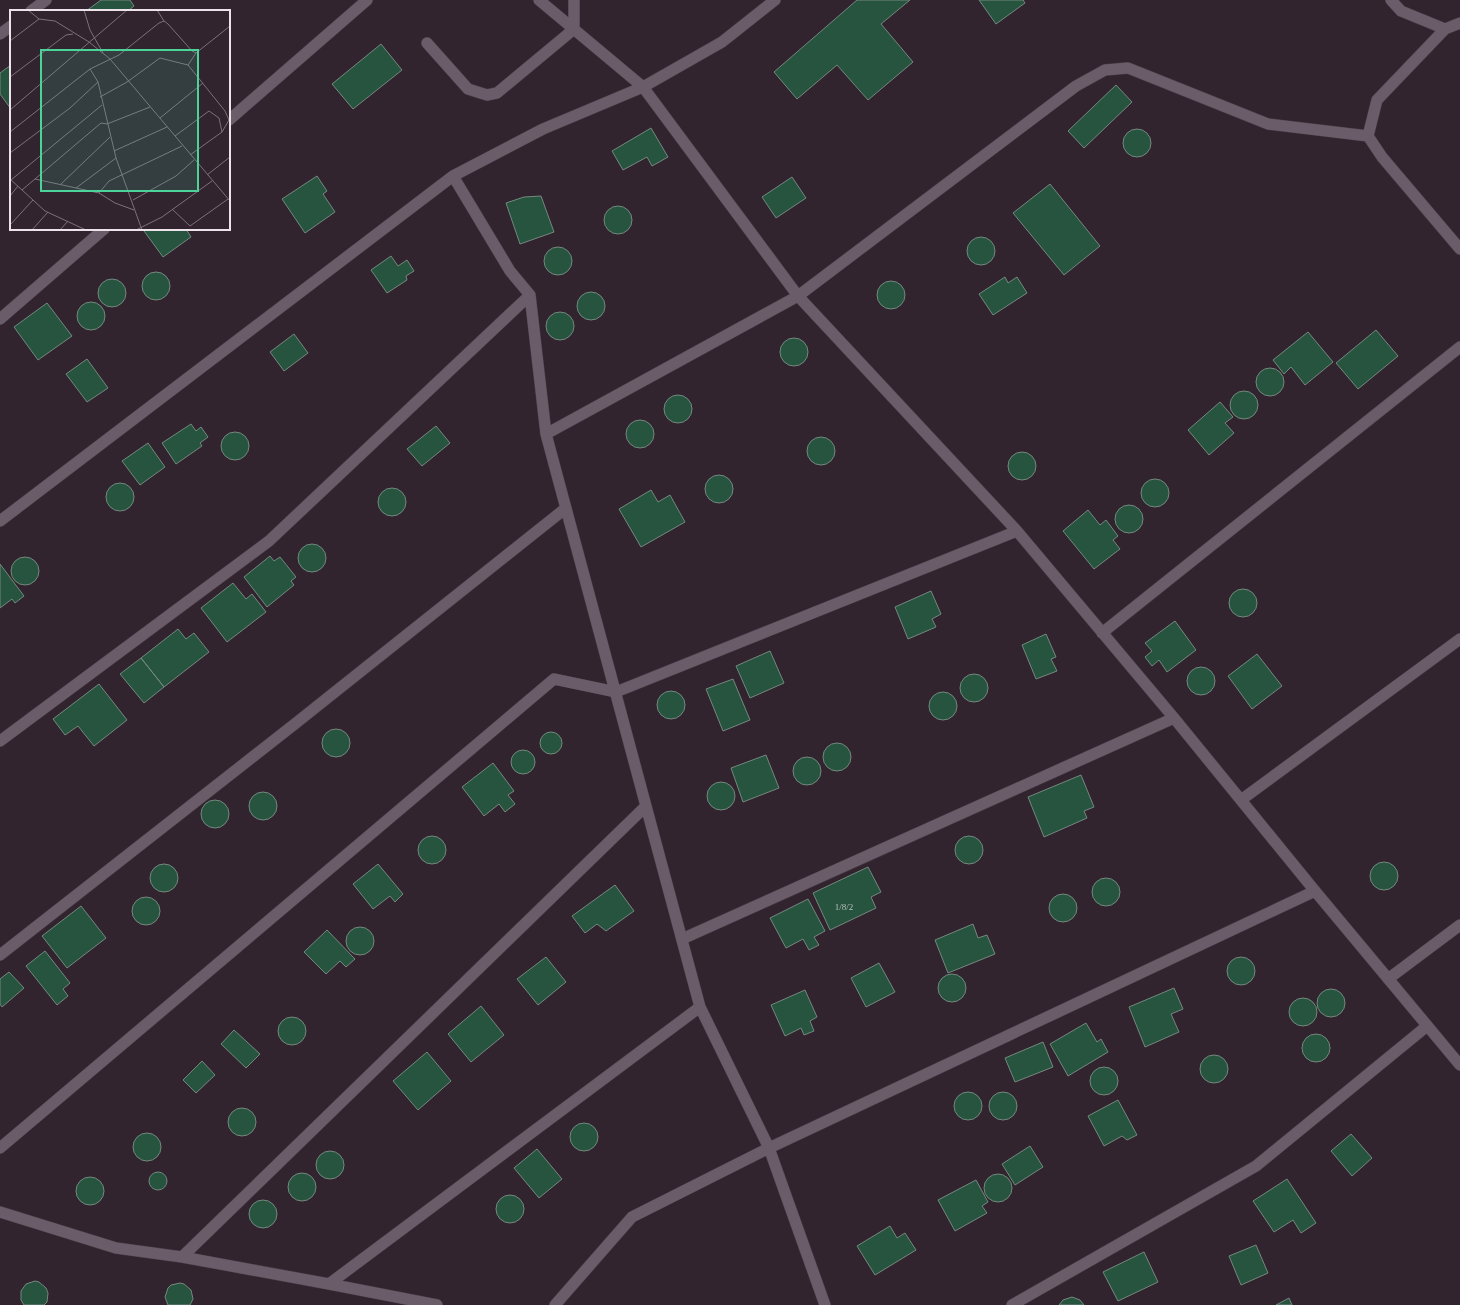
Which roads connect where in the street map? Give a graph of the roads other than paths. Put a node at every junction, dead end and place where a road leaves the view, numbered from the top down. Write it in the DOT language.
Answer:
graph roads {
  1 [pos="46,0"];
  2 [pos="367,0"];
  3 [pos="539,0"];
  4 [pos="574,0"];
  5 [pos="776,0"];
  6 [pos="1391,0"];
  7 [pos="33,10"];
  8 [pos="1460,23"];
  9 [pos="10,27"];
  10 [pos="574,29"];
  11 [pos="1445,29"];
  12 [pos="0,34"];
  13 [pos="427,43"];
  14 [pos="643,87"];
  15 [pos="230,119"];
  16 [pos="1368,136"];
  17 [pos="453,176"];
  18 [pos="103,230"];
  19 [pos="1460,249"];
  20 [pos="530,295"];
  21 [pos="798,296"];
  22 [pos="0,319"];
  23 [pos="1460,347"];
  24 [pos="546,434"];
  25 [pos="566,508"];
  26 [pos="0,521"];
  27 [pos="1016,531"];
  28 [pos="1102,633"];
  29 [pos="1460,639"];
  30 [pos="616,692"];
  31 [pos="1174,718"];
  32 [pos="0,741"];
  33 [pos="1241,800"];
  34 [pos="646,806"];
  35 [pos="1315,891"];
  36 [pos="1460,925"];
  37 [pos="682,939"];
  38 [pos="0,956"];
  39 [pos="1388,979"];
  40 [pos="700,1006"];
  41 [pos="1426,1026"];
  42 [pos="1460,1065"];
  43 [pos="0,1148"];
  44 [pos="769,1148"];
  45 [pos="0,1212"];
  46 [pos="182,1257"];
  47 [pos="330,1284"];
  48 [pos="437,1305"];
  49 [pos="555,1305"];
  50 [pos="825,1305"];
  51 [pos="1012,1305"];
  1 -- 7 [label="street"];
  2 -- 15 [label="street"];
  3 -- 10 [label="street"];
  4 -- 10 [label="street"];
  5 -- 14 [label="street"];
  6 -- 11 [label="street"];
  8 -- 11 [label="street"];
  9 -- 12 [label="street"];
  10 -- 13 [label="street"];
  10 -- 14 [label="street"];
  11 -- 16 [label="street"];
  14 -- 17 [label="street"];
  14 -- 21 [label="street"];
  16 -- 19 [label="street"];
  16 -- 21 [label="street"];
  17 -- 20 [label="street"];
  17 -- 26 [label="street"];
  18 -- 22 [label="street"];
  20 -- 24 [label="street"];
  20 -- 32 [label="street"];
  21 -- 24 [label="street"];
  21 -- 27 [label="street"];
  23 -- 28 [label="street"];
  24 -- 25 [label="street"];
  25 -- 30 [label="street"];
  25 -- 38 [label="street"];
  27 -- 28 [label="street"];
  27 -- 30 [label="street"];
  28 -- 31 [label="street"];
  29 -- 33 [label="street"];
  30 -- 34 [label="street"];
  30 -- 43 [label="street"];
  31 -- 33 [label="street"];
  31 -- 37 [label="street"];
  33 -- 35 [label="street"];
  34 -- 37 [label="street"];
  34 -- 46 [label="street"];
  35 -- 39 [label="street"];
  35 -- 44 [label="street"];
  36 -- 39 [label="street"];
  37 -- 40 [label="street"];
  39 -- 41 [label="street"];
  40 -- 44 [label="street"];
  40 -- 47 [label="street"];
  41 -- 42 [label="street"];
  41 -- 51 [label="street"];
  44 -- 49 [label="street"];
  44 -- 50 [label="street"];
  45 -- 46 [label="street"];
  46 -- 47 [label="street"];
  47 -- 48 [label="street"];
}
